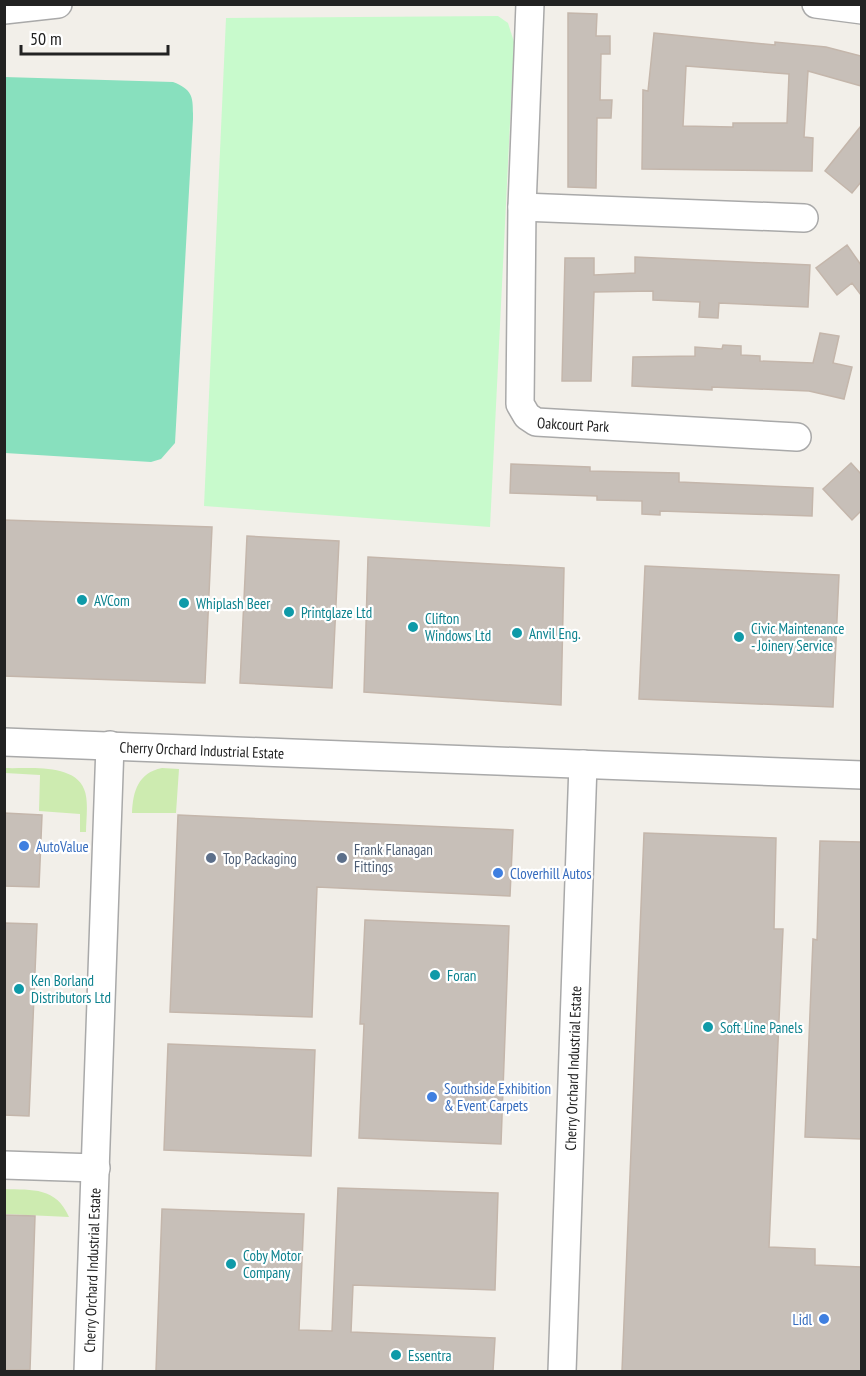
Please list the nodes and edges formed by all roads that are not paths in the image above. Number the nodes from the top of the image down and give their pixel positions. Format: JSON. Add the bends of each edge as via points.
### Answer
{"nodes":[{"id":1,"x":58,"y":4,"type":"edge"},
{"id":2,"x":530,"y":4,"type":"edge"},
{"id":3,"x":816,"y":4,"type":"edge"},
{"id":4,"x":4,"y":10,"type":"edge"},
{"id":5,"x":861,"y":10,"type":"edge"},
{"id":6,"x":522,"y":207,"type":"junction"},
{"id":7,"x":804,"y":218,"type":"dead end"},
{"id":8,"x":797,"y":437,"type":"dead end"},
{"id":9,"x":4,"y":742,"type":"edge"},
{"id":10,"x":110,"y":745,"type":"junction"},
{"id":11,"x":583,"y":764,"type":"junction"},
{"id":12,"x":861,"y":775,"type":"edge"},
{"id":13,"x":4,"y":1165,"type":"edge"},
{"id":14,"x":96,"y":1168,"type":"junction"},
{"id":15,"x":88,"y":1371,"type":"edge"},
{"id":16,"x":562,"y":1371,"type":"edge"}],
"edges":[{"from":1,"to":4,"type":"street"},
{"from":2,"to":6,"type":"street","name":"Oakcourt Park"},
{"from":3,"to":5,"type":"street"},
{"from":6,"to":7,"type":"street"},
{"from":6,"to":8,"type":"street","name":"Oakcourt Park","via":[[520,404],[527,416],[536,422]]},
{"from":9,"to":10,"type":"street","name":"Cherry Orchard Industrial Estate"},
{"from":10,"to":11,"type":"street","name":"Cherry Orchard Industrial Estate"},
{"from":10,"to":14,"type":"street","name":"Cherry Orchard Industrial Estate"},
{"from":11,"to":12,"type":"street","name":"Cherry Orchard Industrial Estate"},
{"from":11,"to":16,"type":"street","name":"Cherry Orchard Industrial Estate"},
{"from":13,"to":14,"type":"street","name":"Cherry Orchard Industrial Estate"},
{"from":14,"to":15,"type":"street","name":"Cherry Orchard Industrial Estate"}]}
